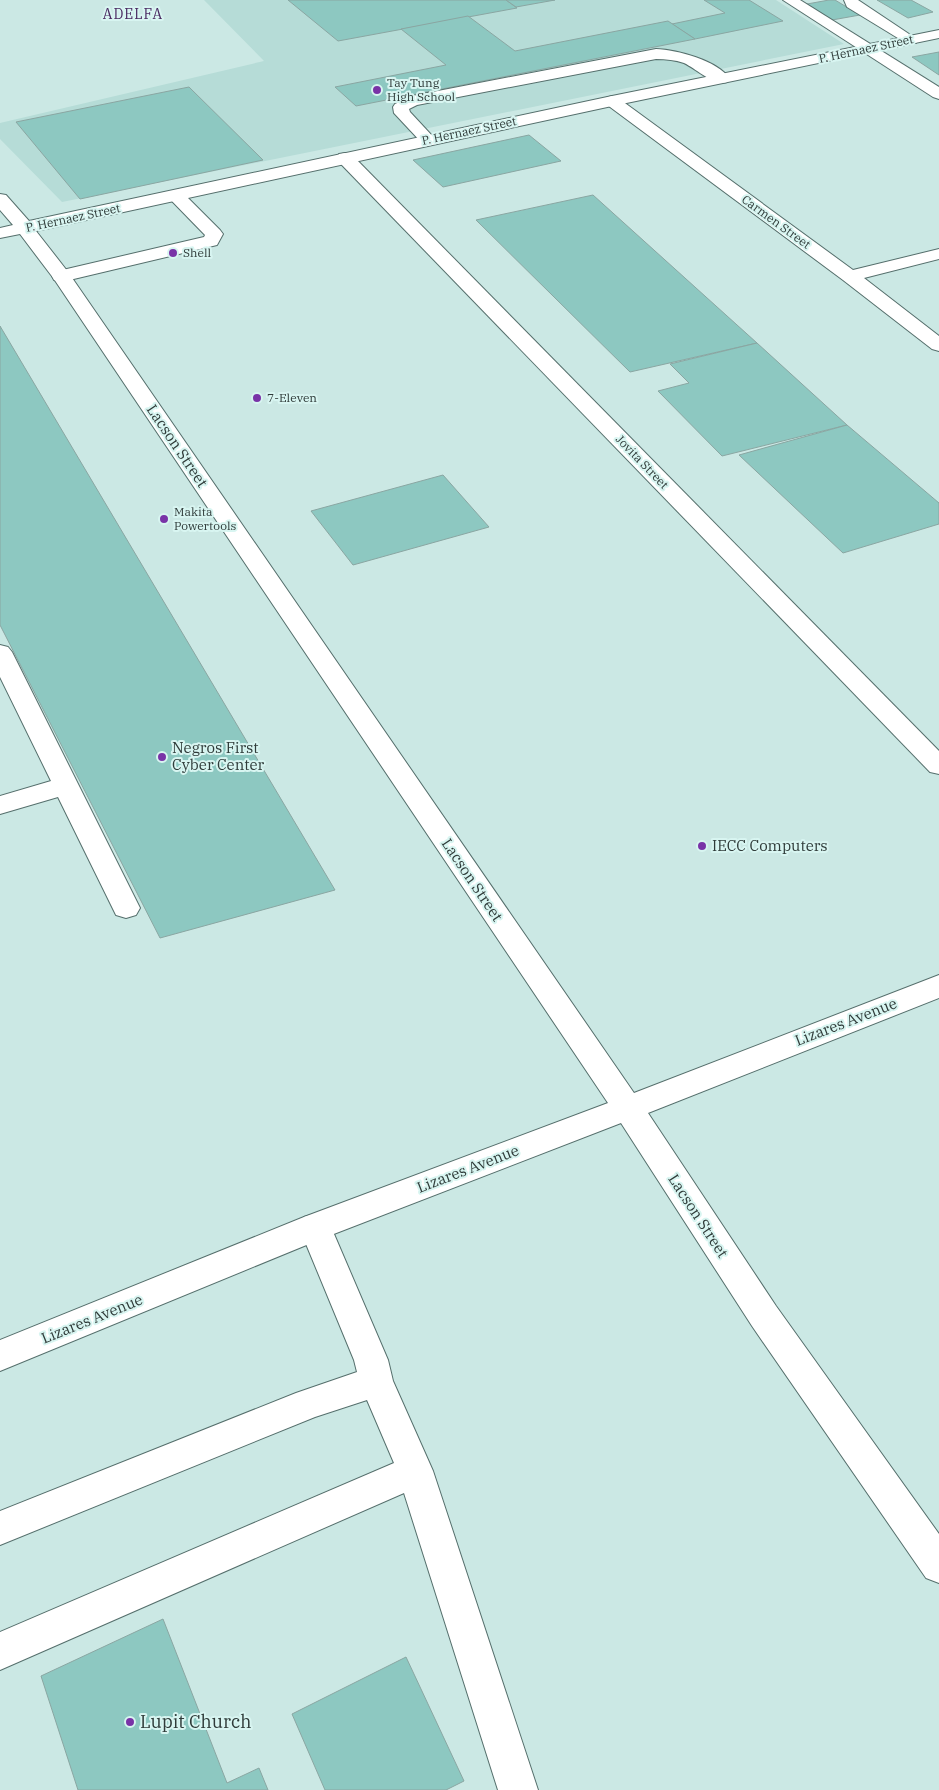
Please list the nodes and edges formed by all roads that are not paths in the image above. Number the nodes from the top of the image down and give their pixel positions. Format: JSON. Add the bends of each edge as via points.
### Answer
{"nodes":[{"id":1,"x":790,"y":0,"type":"edge"},
{"id":2,"x":851,"y":0,"type":"edge"},
{"id":3,"x":939,"y":34,"type":"edge"},
{"id":4,"x":911,"y":40,"type":"junction"},
{"id":5,"x":869,"y":48,"type":"junction"},
{"id":6,"x":722,"y":79,"type":"junction"},
{"id":7,"x":939,"y":94,"type":"edge"},
{"id":8,"x":612,"y":101,"type":"junction"},
{"id":9,"x":428,"y":140,"type":"junction"},
{"id":10,"x":345,"y":158,"type":"junction"},
{"id":11,"x":176,"y":196,"type":"junction"},
{"id":12,"x":0,"y":199,"type":"edge"},
{"id":13,"x":25,"y":228,"type":"junction"},
{"id":14,"x":0,"y":233,"type":"edge"},
{"id":15,"x":939,"y":254,"type":"edge"},
{"id":16,"x":61,"y":276,"type":"junction"},
{"id":17,"x":850,"y":276,"type":"junction"},
{"id":18,"x":939,"y":345,"type":"edge"},
{"id":19,"x":0,"y":652,"type":"edge"},
{"id":20,"x":10,"y":697,"type":"edge"},
{"id":21,"x":939,"y":766,"type":"edge"},
{"id":22,"x":65,"y":786,"type":"junction"},
{"id":23,"x":0,"y":805,"type":"edge"},
{"id":24,"x":126,"y":908,"type":"dead end"},
{"id":25,"x":939,"y":986,"type":"edge"},
{"id":26,"x":628,"y":1108,"type":"junction"},
{"id":27,"x":315,"y":1227,"type":"junction"},
{"id":28,"x":0,"y":1356,"type":"edge"},
{"id":29,"x":376,"y":1381,"type":"junction"},
{"id":30,"x":415,"y":1471,"type":"junction"},
{"id":31,"x":0,"y":1528,"type":"edge"},
{"id":32,"x":939,"y":1565,"type":"edge"},
{"id":33,"x":0,"y":1650,"type":"edge"},
{"id":34,"x":518,"y":1790,"type":"edge"}],
"edges":[{"from":1,"to":5,"type":"main road"},
{"from":2,"to":4,"type":"main road","via":[[852,4]]},
{"from":3,"to":4,"type":"main road","name":"P. Hernaez Street"},
{"from":4,"to":5,"type":"main road","name":"P. Hernaez Street"},
{"from":5,"to":6,"type":"main road","name":"P. Hernaez Street"},
{"from":5,"to":7,"type":"main road"},
{"from":6,"to":8,"type":"main road","name":"P. Hernaez Street"},
{"from":6,"to":9,"type":"main road","via":[[687,58],[656,54],[412,101],[401,107],[402,113]]},
{"from":8,"to":9,"type":"main road","name":"P. Hernaez Street"},
{"from":8,"to":17,"type":"main road","name":"Carmen Street"},
{"from":9,"to":10,"type":"main road","name":"P. Hernaez Street"},
{"from":10,"to":11,"type":"main road","name":"P. Hernaez Street"},
{"from":10,"to":21,"type":"main road","name":"Jovita Street"},
{"from":11,"to":13,"type":"main road","name":"P. Hernaez Street"},
{"from":11,"to":16,"type":"main road","via":[[214,234],[212,241]]},
{"from":12,"to":13,"type":"main road","name":"Lacson Street"},
{"from":13,"to":14,"type":"main road","name":"P. Hernaez Street"},
{"from":13,"to":16,"type":"main road","name":"Lacson Street"},
{"from":15,"to":17,"type":"main road"},
{"from":16,"to":26,"type":"main road","name":"Lacson Street"},
{"from":17,"to":18,"type":"main road","name":"Carmen Street"},
{"from":19,"to":20,"type":"main road"},
{"from":20,"to":22,"type":"main road"},
{"from":22,"to":23,"type":"main road"},
{"from":22,"to":24,"type":"main road"},
{"from":25,"to":26,"type":"main road","name":"Lizares Avenue"},
{"from":26,"to":27,"type":"main road","name":"Lizares Avenue"},
{"from":26,"to":32,"type":"main road","name":"Lacson Street","via":[[764,1316]]},
{"from":27,"to":28,"type":"main road","name":"Lizares Avenue"},
{"from":27,"to":29,"type":"main road","via":[[371,1360]]},
{"from":29,"to":30,"type":"main road"},
{"from":29,"to":31,"type":"main road","via":[[308,1404]]},
{"from":30,"to":33,"type":"main road"},
{"from":30,"to":34,"type":"main road"}]}
